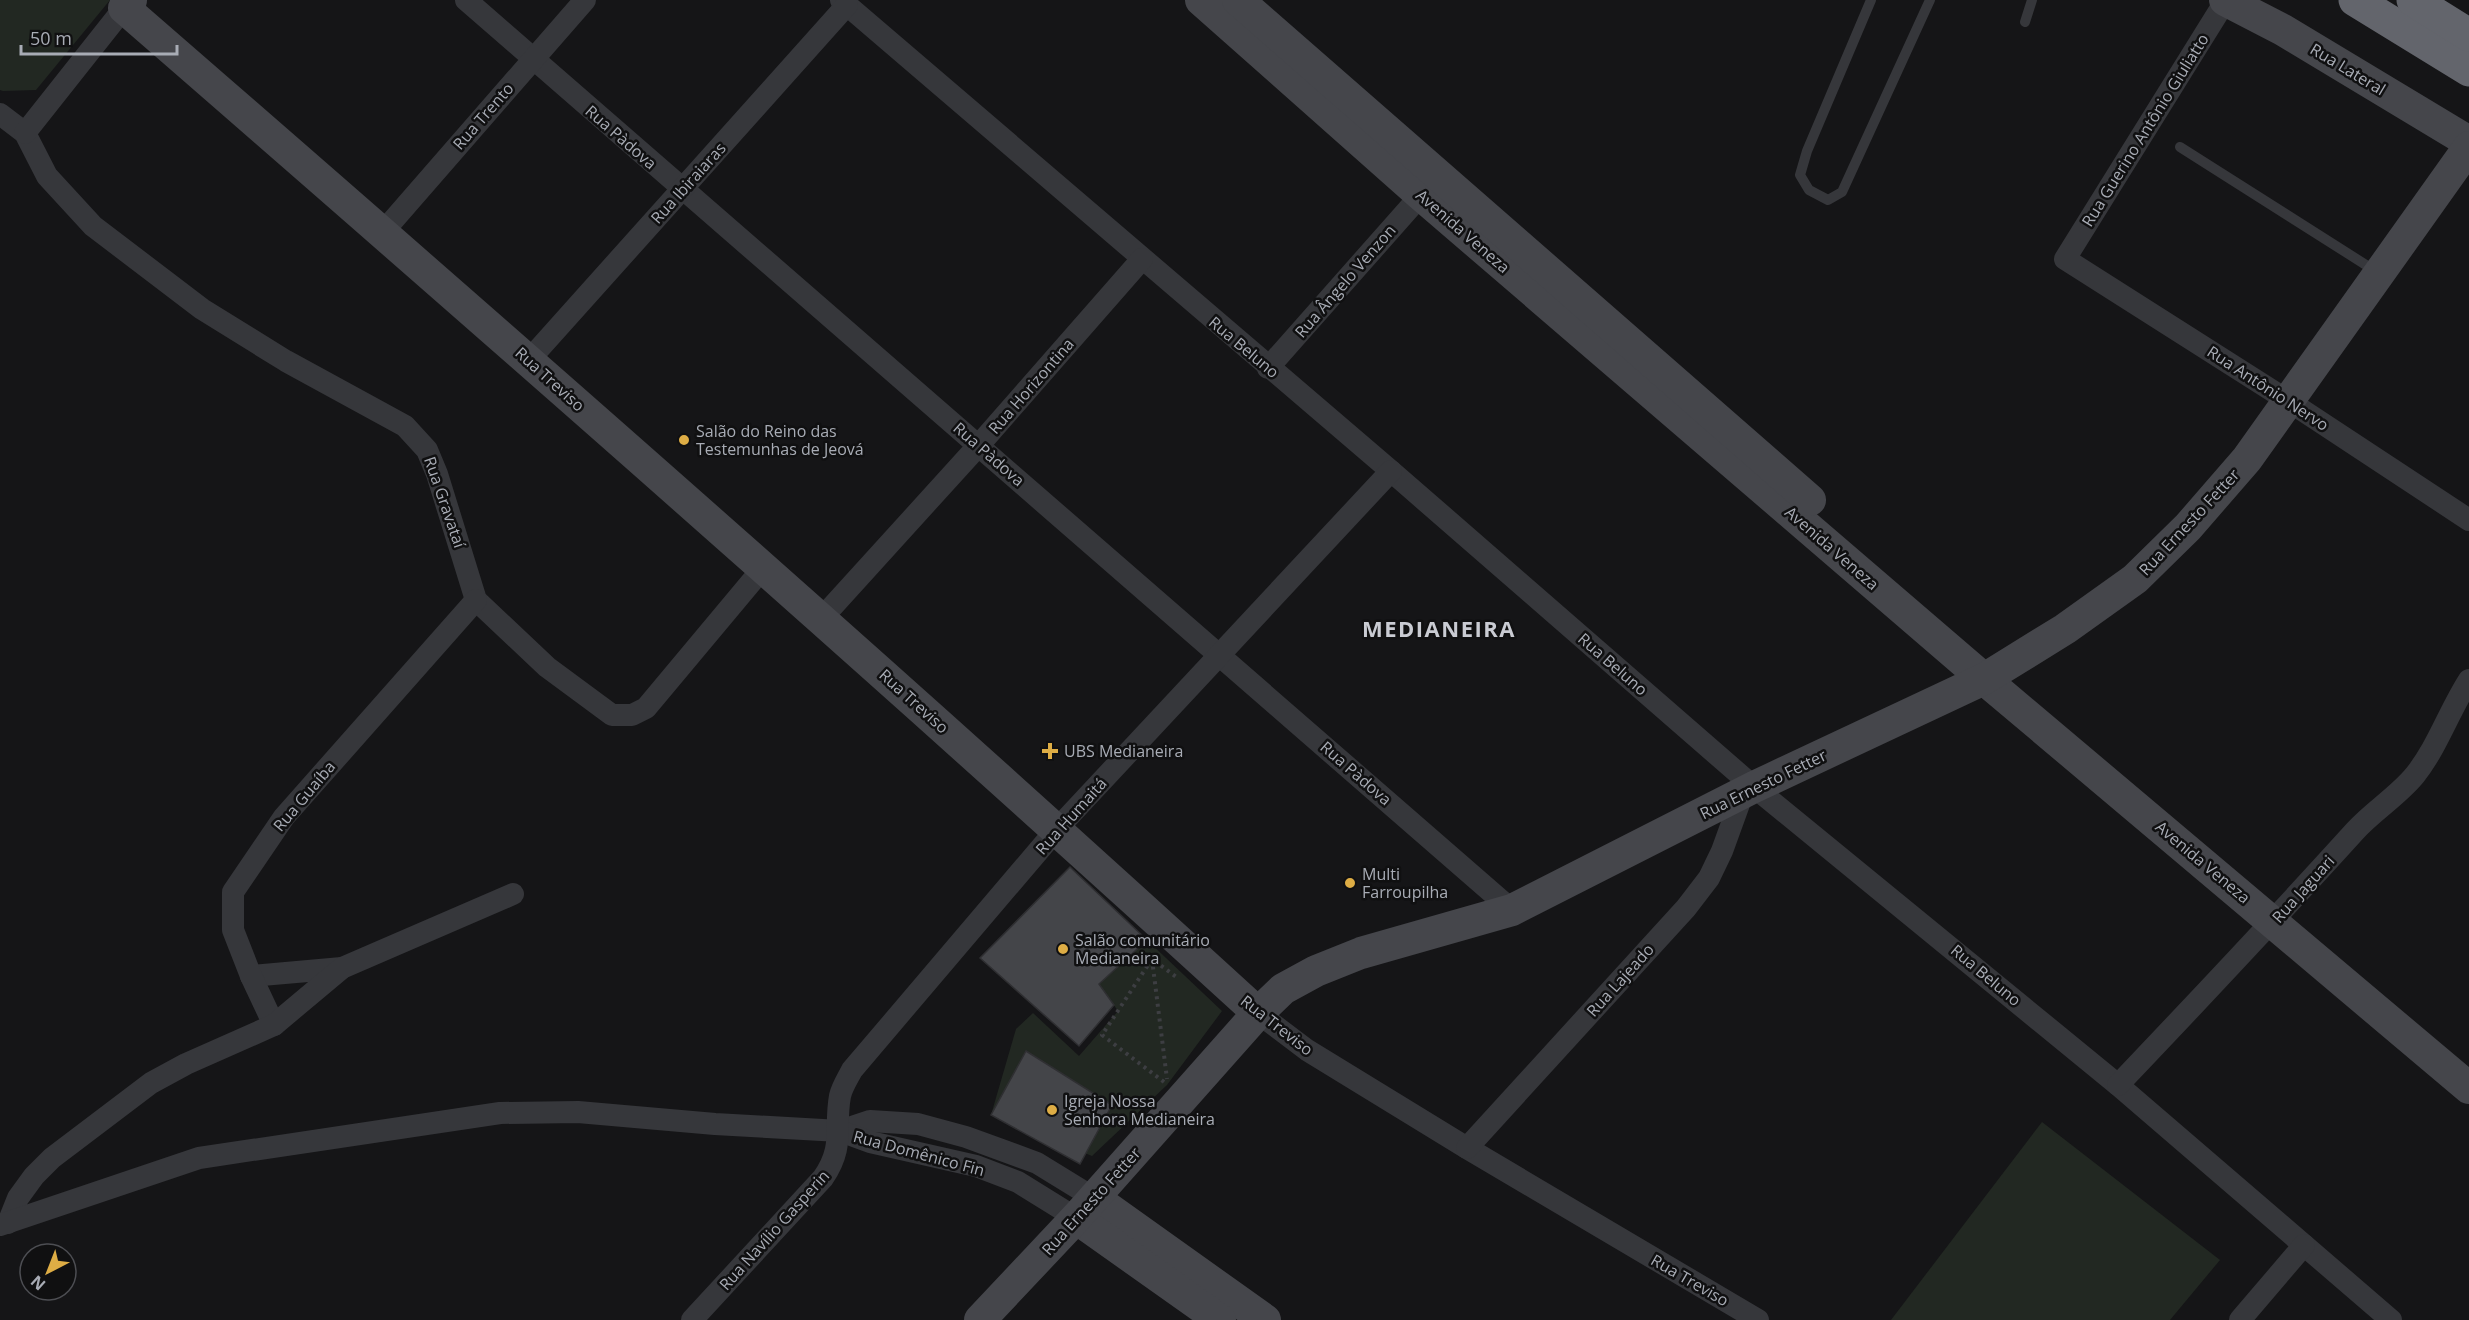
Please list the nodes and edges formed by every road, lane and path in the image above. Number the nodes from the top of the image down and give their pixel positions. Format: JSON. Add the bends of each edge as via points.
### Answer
{"nodes":[{"id":1,"x":466,"y":0,"type":"edge"},
{"id":2,"x":585,"y":0,"type":"edge"},
{"id":3,"x":1201,"y":0,"type":"edge"},
{"id":4,"x":1871,"y":0,"type":"edge"},
{"id":5,"x":1930,"y":0,"type":"edge"},
{"id":6,"x":2032,"y":0,"type":"edge"},
{"id":7,"x":2225,"y":0,"type":"edge"},
{"id":8,"x":2355,"y":0,"type":"edge"},
{"id":9,"x":2413,"y":0,"type":"edge"},
{"id":10,"x":2441,"y":0,"type":"edge"},
{"id":11,"x":844,"y":3,"type":"edge"},
{"id":12,"x":127,"y":4,"type":"edge"},
{"id":13,"x":1243,"y":15,"type":"edge"},
{"id":14,"x":2025,"y":22,"type":"dead end"},
{"id":15,"x":2467,"y":34,"type":"edge"},
{"id":16,"x":533,"y":59,"type":"junction"},
{"id":17,"x":2469,"y":70,"type":"edge"},
{"id":18,"x":1338,"y":104,"type":"junction"},
{"id":19,"x":0,"y":114,"type":"edge"},
{"id":20,"x":25,"y":133,"type":"junction"},
{"id":21,"x":2469,"y":142,"type":"edge"},
{"id":22,"x":2180,"y":147,"type":"dead end"},
{"id":23,"x":2469,"y":147,"type":"edge"},
{"id":24,"x":681,"y":190,"type":"junction"},
{"id":25,"x":1421,"y":195,"type":"junction"},
{"id":26,"x":382,"y":233,"type":"junction"},
{"id":27,"x":1142,"y":259,"type":"junction"},
{"id":28,"x":2065,"y":259,"type":"joint"},
{"id":29,"x":2380,"y":274,"type":"junction"},
{"id":30,"x":529,"y":360,"type":"junction"},
{"id":31,"x":1268,"y":368,"type":"junction"},
{"id":32,"x":2290,"y":402,"type":"junction"},
{"id":33,"x":979,"y":445,"type":"junction"},
{"id":34,"x":1391,"y":471,"type":"junction"},
{"id":35,"x":2469,"y":520,"type":"edge"},
{"id":36,"x":763,"y":568,"type":"junction"},
{"id":37,"x":476,"y":600,"type":"junction"},
{"id":38,"x":821,"y":619,"type":"junction"},
{"id":39,"x":1220,"y":653,"type":"junction"},
{"id":40,"x":1993,"y":674,"type":"junction"},
{"id":41,"x":2469,"y":680,"type":"edge"},
{"id":42,"x":1749,"y":790,"type":"junction"},
{"id":43,"x":1057,"y":829,"type":"junction"},
{"id":44,"x":513,"y":894,"type":"dead end"},
{"id":45,"x":1512,"y":910,"type":"junction"},
{"id":46,"x":2279,"y":915,"type":"junction"},
{"id":47,"x":1152,"y":959,"type":"junction"},
{"id":48,"x":342,"y":968,"type":"junction"},
{"id":49,"x":251,"y":976,"type":"junction"},
{"id":50,"x":1187,"y":985,"type":"dead end"},
{"id":51,"x":1258,"y":1013,"type":"junction"},
{"id":52,"x":274,"y":1025,"type":"junction"},
{"id":53,"x":2469,"y":1060,"type":"edge"},
{"id":54,"x":1174,"y":1076,"type":"dead end"},
{"id":55,"x":2118,"y":1084,"type":"junction"},
{"id":56,"x":1167,"y":1085,"type":"junction"},
{"id":57,"x":2469,"y":1088,"type":"edge"},
{"id":58,"x":840,"y":1131,"type":"junction"},
{"id":59,"x":1467,"y":1148,"type":"junction"},
{"id":60,"x":1085,"y":1208,"type":"junction"},
{"id":61,"x":4,"y":1224,"type":"edge"},
{"id":62,"x":2304,"y":1245,"type":"junction"},
{"id":63,"x":692,"y":1320,"type":"edge"},
{"id":64,"x":980,"y":1320,"type":"edge"},
{"id":65,"x":1220,"y":1320,"type":"edge"},
{"id":66,"x":1265,"y":1320,"type":"edge"},
{"id":67,"x":1758,"y":1320,"type":"edge"},
{"id":68,"x":2240,"y":1320,"type":"edge"},
{"id":69,"x":2391,"y":1320,"type":"edge"}],
"edges":[{"from":1,"to":16,"type":"street","name":"Rua Pàdova"},
{"from":2,"to":16,"type":"street","name":"Rua Trento"},
{"from":3,"to":13,"type":"main road","name":"Avenida Veneza"},
{"from":4,"to":5,"type":"lane","via":[[1800,175],[1809,190],[1828,200],[1842,192]]},
{"from":6,"to":14,"type":"lane"},
{"from":7,"to":21,"type":"main road","name":"Rua Lateral","via":[[2283,30]]},
{"from":7,"to":28,"type":"street","name":"Rua Guerino Antônio Giuliatto"},
{"from":8,"to":17,"type":"highway"},
{"from":9,"to":15,"type":"highway"},
{"from":10,"to":15,"type":"highway"},
{"from":11,"to":24,"type":"street","name":"Rua Ibiraiaras"},
{"from":11,"to":27,"type":"street","name":"Rua Beluno"},
{"from":12,"to":20,"type":"street"},
{"from":12,"to":26,"type":"main road","name":"Rua Treviso"},
{"from":13,"to":18,"type":"main road","name":"Avenida Veneza"},
{"from":16,"to":24,"type":"street","name":"Rua Pàdova"},
{"from":16,"to":26,"type":"street","name":"Rua Trento"},
{"from":18,"to":25,"type":"main road","name":"Avenida Veneza"},
{"from":18,"to":40,"type":"main road","name":"Avenida Veneza"},
{"from":19,"to":20,"type":"street","name":"Rua Gravataí"},
{"from":20,"to":37,"type":"street","name":"Rua Gravataí","via":[[47,176],[93,226],[202,309],[286,361],[405,426],[427,450],[437,474]]},
{"from":22,"to":29,"type":"lane"},
{"from":23,"to":29,"type":"main road","name":"Rua Ernesto Fetter"},
{"from":24,"to":30,"type":"street","name":"Rua Ibiraiaras"},
{"from":24,"to":33,"type":"street","name":"Rua Pàdova"},
{"from":25,"to":31,"type":"street","name":"Rua Ângelo Venzon"},
{"from":25,"to":40,"type":"main road","name":"Avenida Veneza"},
{"from":26,"to":30,"type":"main road","name":"Rua Treviso"},
{"from":27,"to":31,"type":"street","name":"Rua Beluno"},
{"from":27,"to":33,"type":"street","name":"Rua Horizontina"},
{"from":28,"to":32,"type":"street","name":"Rua Antônio Nervo"},
{"from":29,"to":32,"type":"main road","name":"Rua Ernesto Fetter"},
{"from":30,"to":36,"type":"main road","name":"Rua Treviso"},
{"from":31,"to":34,"type":"street","name":"Rua Beluno"},
{"from":32,"to":35,"type":"street","name":"Rua Antônio Nervo"},
{"from":32,"to":40,"type":"main road","name":"Rua Ernesto Fetter","via":[[2188,527],[2135,579]]},
{"from":33,"to":38,"type":"street","name":"Rua Horizontina"},
{"from":33,"to":39,"type":"street","name":"Rua Pàdova"},
{"from":34,"to":39,"type":"street","name":"Rua Humaitá"},
{"from":34,"to":42,"type":"street","name":"Rua Beluno"},
{"from":36,"to":37,"type":"street","name":"Rua Gravataí","via":[[646,708],[632,715],[612,715],[548,667]]},
{"from":36,"to":38,"type":"main road","name":"Rua Treviso"},
{"from":37,"to":49,"type":"street","name":"Rua Guaíba","via":[[284,817],[233,892],[233,930]]},
{"from":38,"to":43,"type":"main road","name":"Rua Treviso"},
{"from":39,"to":43,"type":"street","name":"Rua Humaitá"},
{"from":39,"to":45,"type":"street","name":"Rua Pàdova"},
{"from":40,"to":42,"type":"main road","name":"Rua Ernesto Fetter"},
{"from":40,"to":46,"type":"main road","name":"Avenida Veneza"},
{"from":41,"to":46,"type":"street","name":"Rua Jaguari","via":[[2452,707],[2439,741],[2414,776],[2366,819]]},
{"from":42,"to":45,"type":"main road","name":"Rua Ernesto Fetter"},
{"from":42,"to":55,"type":"street","name":"Rua Beluno"},
{"from":42,"to":59,"type":"street","name":"Rua Lajeado","via":[[1709,878],[1686,908]]},
{"from":43,"to":51,"type":"main road","name":"Rua Treviso"},
{"from":43,"to":58,"type":"street","name":"Rua Humaitá","via":[[852,1070],[840,1096]]},
{"from":44,"to":48,"type":"street"},
{"from":45,"to":51,"type":"main road","name":"Rua Ernesto Fetter","via":[[1361,953],[1316,971],[1283,989]]},
{"from":46,"to":53,"type":"main road","name":"Avenida Veneza"},
{"from":46,"to":55,"type":"street","name":"Rua Jaguari"},
{"from":46,"to":57,"type":"main road","name":"Avenida Veneza"},
{"from":47,"to":50,"type":"path"},
{"from":47,"to":56,"type":"path"},
{"from":47,"to":56,"type":"path","via":[[1102,1035]]},
{"from":48,"to":49,"type":"street"},
{"from":48,"to":52,"type":"street"},
{"from":49,"to":52,"type":"street","name":"Rua Guaíba"},
{"from":51,"to":59,"type":"street","name":"Rua Treviso","via":[[1307,1050]]},
{"from":51,"to":60,"type":"main road","name":"Rua Ernesto Fetter"},
{"from":52,"to":61,"type":"street","via":[[151,1083],[52,1158],[34,1176]]},
{"from":54,"to":56,"type":"path"},
{"from":55,"to":62,"type":"street","name":"Rua Beluno"},
{"from":58,"to":60,"type":"street","name":"Rua Domênico Fin","via":[[870,1142],[976,1166]]},
{"from":58,"to":61,"type":"street","name":"Rua Domênico Fin","via":[[578,1112],[500,1113],[199,1158]]},
{"from":58,"to":63,"type":"street","name":"Rua Navílio Gasperin","via":[[831,1167],[823,1178]]},
{"from":59,"to":67,"type":"street","name":"Rua Treviso"},
{"from":60,"to":64,"type":"main road","name":"Rua Ernesto Fetter"},
{"from":60,"to":65,"type":"main road","name":"Rua Domênico Fin"},
{"from":60,"to":66,"type":"main road","name":"Rua Domênico Fin"},
{"from":62,"to":68,"type":"street"},
{"from":62,"to":69,"type":"street","name":"Rua Beluno"}]}
